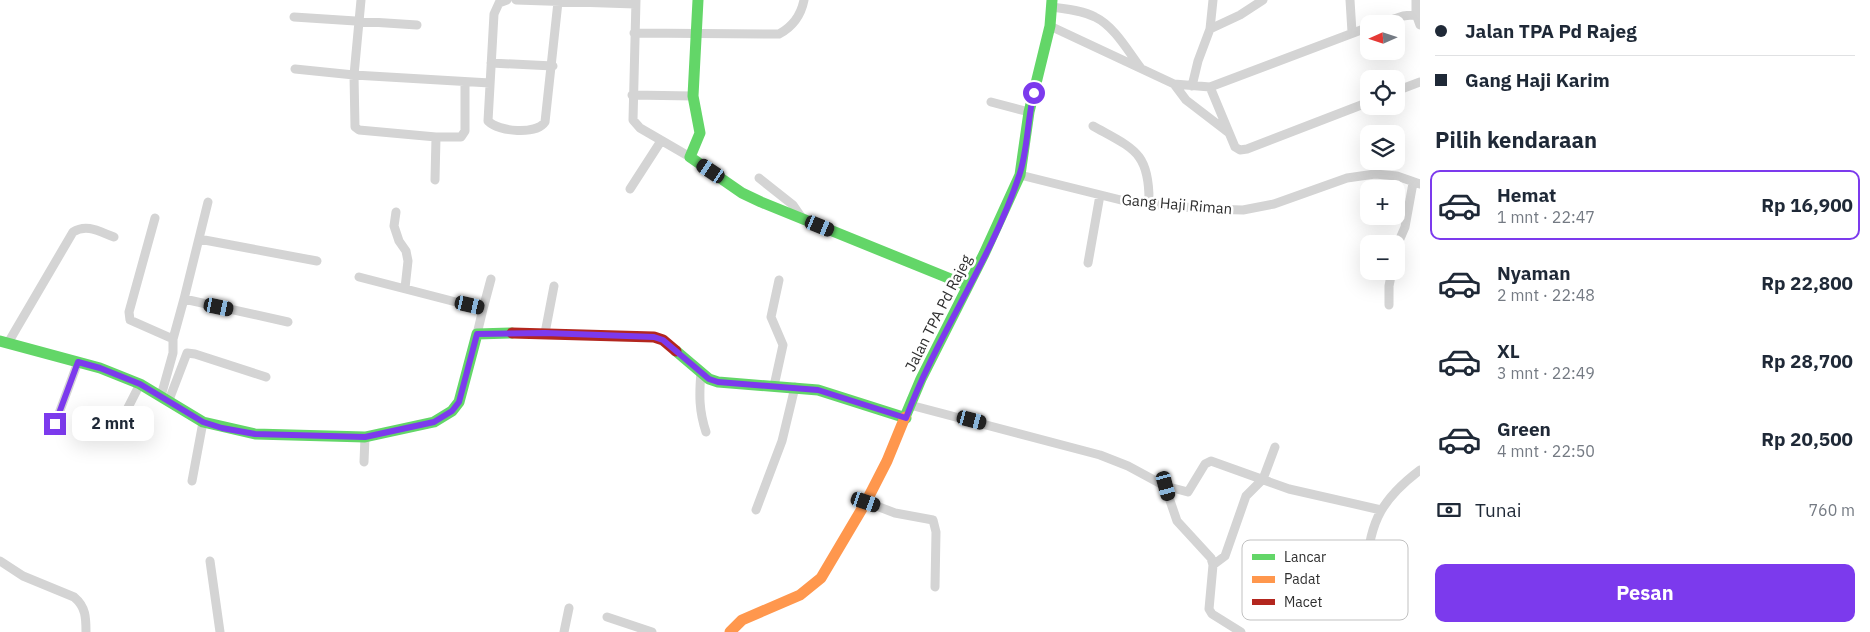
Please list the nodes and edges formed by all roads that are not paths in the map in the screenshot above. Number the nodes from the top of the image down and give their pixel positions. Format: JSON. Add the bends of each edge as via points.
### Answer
{"nodes":[{"id":1,"x":361,"y":0,"type":"edge"},
{"id":2,"x":507,"y":0,"type":"edge"},
{"id":3,"x":516,"y":0,"type":"edge"},
{"id":4,"x":698,"y":0,"type":"edge"},
{"id":5,"x":804,"y":0,"type":"edge"},
{"id":6,"x":1213,"y":0,"type":"edge"},
{"id":7,"x":1263,"y":0,"type":"edge"},
{"id":8,"x":1350,"y":0,"type":"edge"},
{"id":9,"x":1416,"y":0,"type":"edge"},
{"id":10,"x":558,"y":2,"type":"junction"},
{"id":11,"x":635,"y":2,"type":"edge"},
{"id":12,"x":1052,"y":4,"type":"edge"},
{"id":13,"x":1418,"y":14,"type":"edge"},
{"id":14,"x":294,"y":17,"type":"dead end"},
{"id":15,"x":1405,"y":17,"type":"edge"},
{"id":16,"x":359,"y":22,"type":"junction"},
{"id":17,"x":417,"y":25,"type":"dead end"},
{"id":18,"x":1420,"y":25,"type":"edge"},
{"id":19,"x":1050,"y":26,"type":"junction"},
{"id":20,"x":1210,"y":29,"type":"junction"},
{"id":21,"x":1360,"y":30,"type":"edge"},
{"id":22,"x":1352,"y":32,"type":"junction"},
{"id":23,"x":634,"y":33,"type":"junction"},
{"id":24,"x":696,"y":34,"type":"junction"},
{"id":25,"x":491,"y":63,"type":"junction"},
{"id":26,"x":553,"y":66,"type":"junction"},
{"id":27,"x":295,"y":69,"type":"dead end"},
{"id":28,"x":1142,"y":70,"type":"junction"},
{"id":29,"x":354,"y":75,"type":"junction"},
{"id":30,"x":1420,"y":82,"type":"edge"},
{"id":31,"x":465,"y":83,"type":"junction"},
{"id":32,"x":490,"y":83,"type":"junction"},
{"id":33,"x":1174,"y":84,"type":"junction"},
{"id":34,"x":1192,"y":86,"type":"junction"},
{"id":35,"x":1210,"y":87,"type":"junction"},
{"id":36,"x":1405,"y":88,"type":"edge"},
{"id":37,"x":632,"y":95,"type":"junction"},
{"id":38,"x":693,"y":96,"type":"junction"},
{"id":39,"x":991,"y":102,"type":"dead end"},
{"id":40,"x":1360,"y":106,"type":"edge"},
{"id":41,"x":1029,"y":112,"type":"junction"},
{"id":42,"x":1093,"y":126,"type":"dead end"},
{"id":43,"x":1229,"y":133,"type":"junction"},
{"id":44,"x":436,"y":137,"type":"junction"},
{"id":45,"x":661,"y":141,"type":"junction"},
{"id":46,"x":690,"y":157,"type":"junction"},
{"id":47,"x":1020,"y":175,"type":"junction"},
{"id":48,"x":759,"y":178,"type":"dead end"},
{"id":49,"x":435,"y":180,"type":"dead end"},
{"id":50,"x":1417,"y":184,"type":"edge"},
{"id":51,"x":630,"y":189,"type":"dead end"},
{"id":52,"x":1100,"y":195,"type":"junction"},
{"id":53,"x":208,"y":202,"type":"dead end"},
{"id":54,"x":1150,"y":204,"type":"junction"},
{"id":55,"x":396,"y":212,"type":"dead end"},
{"id":56,"x":155,"y":218,"type":"dead end"},
{"id":57,"x":802,"y":218,"type":"junction"},
{"id":58,"x":1402,"y":235,"type":"edge"},
{"id":59,"x":114,"y":237,"type":"dead end"},
{"id":60,"x":199,"y":239,"type":"junction"},
{"id":61,"x":317,"y":261,"type":"dead end"},
{"id":62,"x":1088,"y":263,"type":"dead end"},
{"id":63,"x":359,"y":277,"type":"dead end"},
{"id":64,"x":491,"y":278,"type":"dead end"},
{"id":65,"x":779,"y":280,"type":"dead end"},
{"id":66,"x":1390,"y":280,"type":"edge"},
{"id":67,"x":554,"y":286,"type":"dead end"},
{"id":68,"x":968,"y":286,"type":"junction"},
{"id":69,"x":405,"y":288,"type":"junction"},
{"id":70,"x":184,"y":299,"type":"junction"},
{"id":71,"x":1389,"y":304,"type":"dead end"},
{"id":72,"x":483,"y":309,"type":"junction"},
{"id":73,"x":288,"y":322,"type":"dead end"},
{"id":74,"x":545,"y":333,"type":"junction"},
{"id":75,"x":477,"y":334,"type":"junction"},
{"id":76,"x":173,"y":339,"type":"junction"},
{"id":77,"x":4,"y":342,"type":"edge"},
{"id":78,"x":78,"y":362,"type":"junction"},
{"id":79,"x":701,"y":372,"type":"junction"},
{"id":80,"x":266,"y":377,"type":"dead end"},
{"id":81,"x":140,"y":384,"type":"junction"},
{"id":82,"x":774,"y":386,"type":"junction"},
{"id":83,"x":795,"y":387,"type":"junction"},
{"id":84,"x":165,"y":398,"type":"junction"},
{"id":85,"x":910,"y":405,"type":"junction"},
{"id":86,"x":906,"y":418,"type":"junction"},
{"id":87,"x":203,"y":422,"type":"junction"},
{"id":88,"x":55,"y":424,"type":"dead end"},
{"id":89,"x":706,"y":432,"type":"dead end"},
{"id":90,"x":114,"y":436,"type":"dead end"},
{"id":91,"x":365,"y":437,"type":"junction"},
{"id":92,"x":1275,"y":447,"type":"dead end"},
{"id":93,"x":364,"y":462,"type":"dead end"},
{"id":94,"x":1420,"y":470,"type":"edge"},
{"id":95,"x":1264,"y":479,"type":"junction"},
{"id":96,"x":192,"y":481,"type":"dead end"},
{"id":97,"x":1166,"y":486,"type":"junction"},
{"id":98,"x":866,"y":502,"type":"junction"},
{"id":99,"x":756,"y":510,"type":"dead end"},
{"id":100,"x":1381,"y":510,"type":"junction"},
{"id":101,"x":1370,"y":540,"type":"edge"},
{"id":102,"x":0,"y":561,"type":"edge"},
{"id":103,"x":210,"y":561,"type":"dead end"},
{"id":104,"x":1213,"y":564,"type":"junction"},
{"id":105,"x":935,"y":587,"type":"dead end"},
{"id":106,"x":569,"y":608,"type":"dead end"},
{"id":107,"x":607,"y":618,"type":"dead end"},
{"id":108,"x":86,"y":632,"type":"edge"},
{"id":109,"x":220,"y":632,"type":"edge"},
{"id":110,"x":564,"y":632,"type":"edge"},
{"id":111,"x":652,"y":632,"type":"edge"},
{"id":112,"x":730,"y":632,"type":"edge"},
{"id":113,"x":1242,"y":632,"type":"edge"}],
"edges":[{"from":1,"to":16,"type":"street"},
{"from":2,"to":25,"type":"street","via":[[499,3],[494,14]]},
{"from":3,"to":10,"type":"street"},
{"from":4,"to":24,"type":"street"},
{"from":5,"to":24,"type":"street","via":[[798,16],[779,34]]},
{"from":6,"to":20,"type":"street"},
{"from":7,"to":20,"type":"street"},
{"from":8,"to":22,"type":"street"},
{"from":9,"to":13,"type":"street"},
{"from":10,"to":11,"type":"street"},
{"from":10,"to":26,"type":"street"},
{"from":11,"to":23,"type":"street"},
{"from":12,"to":19,"type":"street","name":"Jalan TPA Pd Rajeg"},
{"from":12,"to":28,"type":"street","via":[[1103,22]]},
{"from":13,"to":15,"type":"street"},
{"from":13,"to":18,"type":"street"},
{"from":14,"to":16,"type":"street"},
{"from":16,"to":17,"type":"street"},
{"from":16,"to":29,"type":"street"},
{"from":19,"to":28,"type":"street"},
{"from":19,"to":41,"type":"street","name":"Jalan TPA Pd Rajeg"},
{"from":20,"to":34,"type":"street","via":[[1202,45]]},
{"from":21,"to":22,"type":"street"},
{"from":22,"to":35,"type":"street"},
{"from":23,"to":24,"type":"street"},
{"from":23,"to":37,"type":"street"},
{"from":24,"to":38,"type":"street"},
{"from":25,"to":26,"type":"street"},
{"from":25,"to":32,"type":"street"},
{"from":26,"to":32,"type":"street","via":[[545,122],[536,129],[497,127],[488,121]]},
{"from":27,"to":29,"type":"street"},
{"from":28,"to":33,"type":"street"},
{"from":29,"to":31,"type":"street"},
{"from":29,"to":44,"type":"street","via":[[354,127]]},
{"from":30,"to":36,"type":"street"},
{"from":31,"to":32,"type":"street"},
{"from":31,"to":44,"type":"street","via":[[466,124],[463,136]]},
{"from":33,"to":34,"type":"street"},
{"from":33,"to":43,"type":"street","via":[[1186,100]]},
{"from":34,"to":35,"type":"street"},
{"from":35,"to":43,"type":"street"},
{"from":37,"to":38,"type":"street"},
{"from":37,"to":45,"type":"street","via":[[633,120]]},
{"from":38,"to":46,"type":"street","via":[[700,133]]},
{"from":39,"to":41,"type":"street"},
{"from":40,"to":43,"type":"street","via":[[1247,150],[1235,147]]},
{"from":41,"to":47,"type":"street","name":"Jalan TPA Pd Rajeg"},
{"from":42,"to":54,"type":"street","via":[[1140,156],[1148,174]]},
{"from":44,"to":49,"type":"street"},
{"from":45,"to":46,"type":"street"},
{"from":45,"to":51,"type":"street"},
{"from":46,"to":57,"type":"street","via":[[742,192]]},
{"from":47,"to":52,"type":"street","name":"Gang Haji Riman"},
{"from":47,"to":68,"type":"street","name":"Jalan TPA Pd Rajeg"},
{"from":48,"to":57,"type":"street","via":[[793,205]]},
{"from":50,"to":54,"type":"street","name":"Gang Haji Riman","via":[[1386,174],[1347,178],[1274,204],[1243,210]]},
{"from":50,"to":58,"type":"street"},
{"from":52,"to":54,"type":"street","name":"Gang Haji Riman"},
{"from":52,"to":62,"type":"street"},
{"from":53,"to":60,"type":"street"},
{"from":55,"to":69,"type":"street","via":[[394,226],[408,260]]},
{"from":56,"to":76,"type":"street","via":[[128,316],[134,322]]},
{"from":57,"to":68,"type":"street"},
{"from":59,"to":77,"type":"street","via":[[90,228],[79,228],[74,232]]},
{"from":60,"to":61,"type":"street"},
{"from":60,"to":70,"type":"street"},
{"from":63,"to":69,"type":"street"},
{"from":64,"to":72,"type":"street"},
{"from":65,"to":82,"type":"street","via":[[770,313],[783,345]]},
{"from":66,"to":71,"type":"street"},
{"from":67,"to":74,"type":"street"},
{"from":68,"to":85,"type":"street","name":"Jalan TPA Pd Rajeg"},
{"from":69,"to":72,"type":"street"},
{"from":70,"to":73,"type":"street"},
{"from":70,"to":76,"type":"street"},
{"from":72,"to":75,"type":"street"},
{"from":74,"to":75,"type":"street"},
{"from":74,"to":79,"type":"street","via":[[654,337],[673,347]]},
{"from":75,"to":91,"type":"street","via":[[459,402],[452,411],[434,422]]},
{"from":76,"to":84,"type":"street"},
{"from":77,"to":78,"type":"street"},
{"from":78,"to":81,"type":"street"},
{"from":78,"to":88,"type":"street"},
{"from":79,"to":82,"type":"street","via":[[718,382]]},
{"from":79,"to":89,"type":"street","via":[[700,416]]},
{"from":80,"to":84,"type":"street","via":[[188,353]]},
{"from":81,"to":84,"type":"street"},
{"from":81,"to":90,"type":"street"},
{"from":82,"to":83,"type":"street"},
{"from":83,"to":86,"type":"street","via":[[837,395]]},
{"from":83,"to":99,"type":"street","via":[[782,441]]},
{"from":84,"to":87,"type":"street"},
{"from":85,"to":86,"type":"street","name":"Jalan TPA Pd Rajeg"},
{"from":85,"to":97,"type":"street","via":[[1100,455]]},
{"from":86,"to":98,"type":"street","name":"Jalan TPA Pd Rajeg"},
{"from":87,"to":91,"type":"street","via":[[255,434]]},
{"from":87,"to":96,"type":"street"},
{"from":91,"to":93,"type":"street"},
{"from":92,"to":95,"type":"street"},
{"from":94,"to":100,"type":"street","via":[[1390,497]]},
{"from":95,"to":97,"type":"street","via":[[1211,460],[1205,464],[1188,492]]},
{"from":95,"to":100,"type":"street","via":[[1312,495]]},
{"from":95,"to":104,"type":"street","via":[[1246,496],[1225,556]]},
{"from":97,"to":104,"type":"street","via":[[1177,521],[1187,535],[1208,552]]},
{"from":98,"to":105,"type":"street","via":[[933,520],[936,532]]},
{"from":98,"to":112,"type":"street","name":"Jalan TPA Pd Rajeg","via":[[821,578],[800,596],[742,620]]},
{"from":100,"to":101,"type":"street"},
{"from":102,"to":108,"type":"street","via":[[23,576],[74,598],[85,612]]},
{"from":103,"to":109,"type":"street"},
{"from":104,"to":113,"type":"street","via":[[1212,614]]},
{"from":106,"to":110,"type":"street"},
{"from":107,"to":111,"type":"street"}]}
